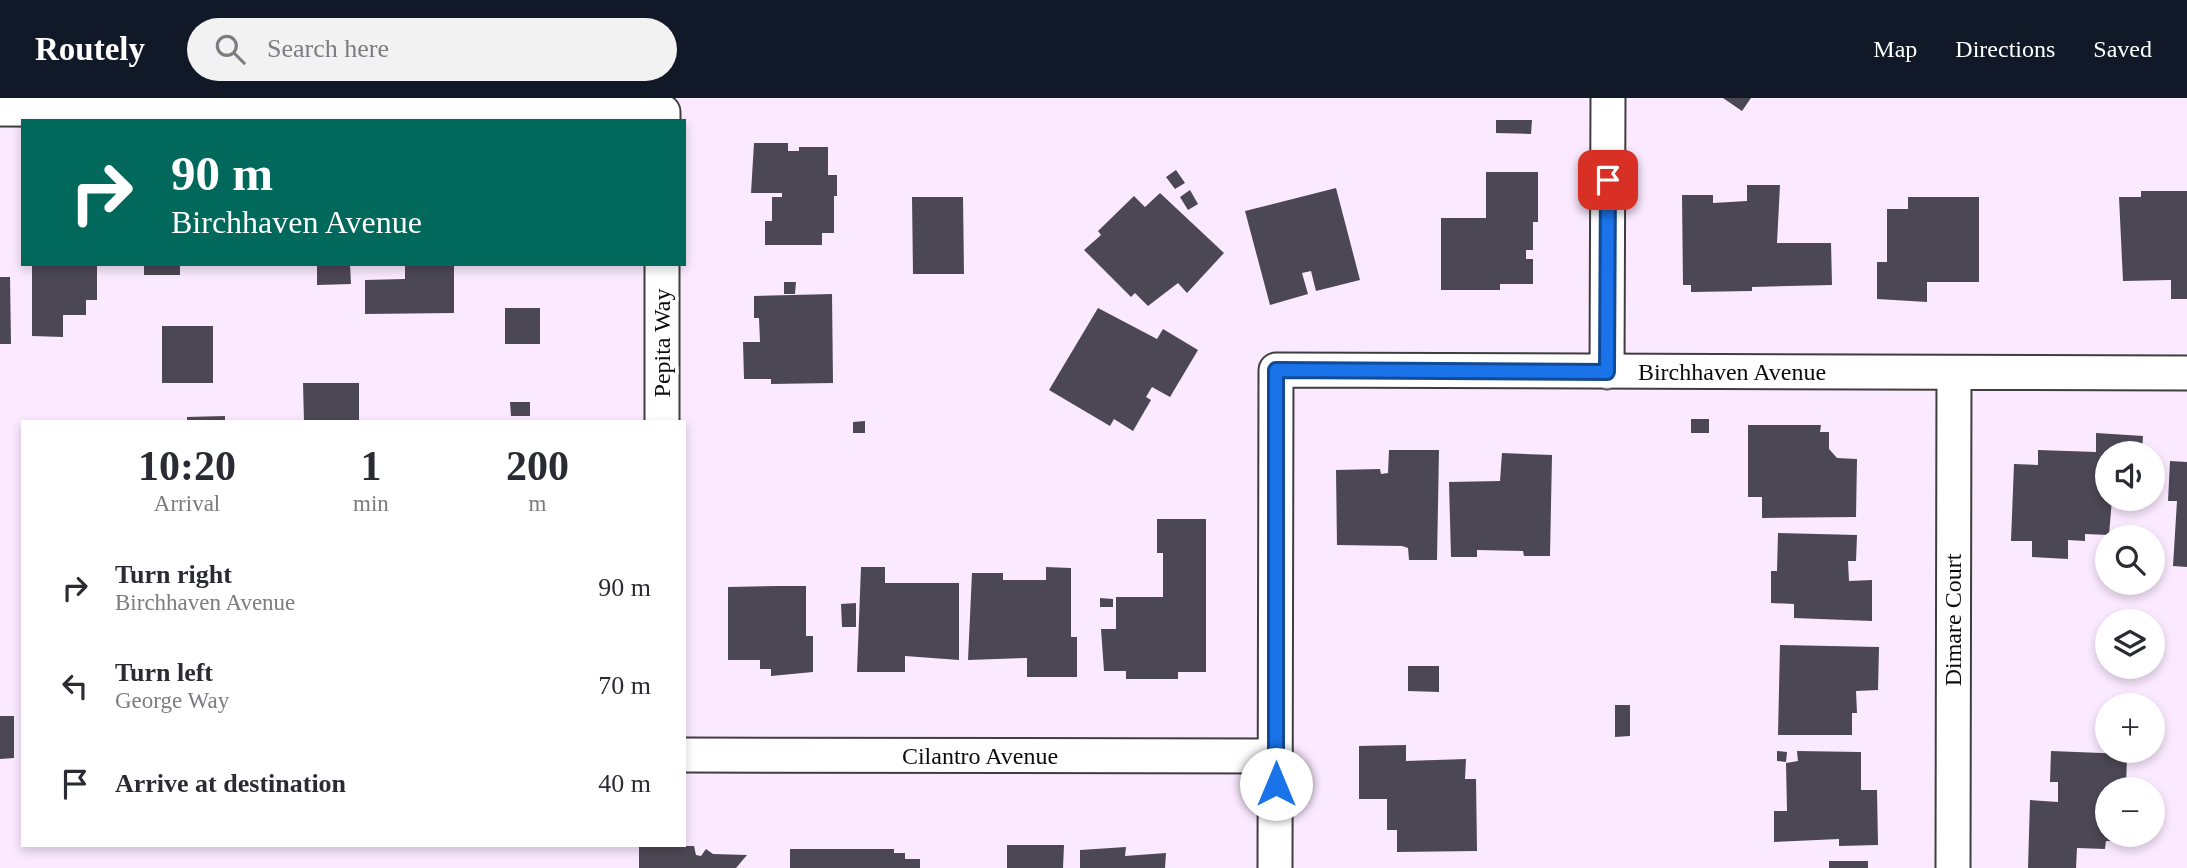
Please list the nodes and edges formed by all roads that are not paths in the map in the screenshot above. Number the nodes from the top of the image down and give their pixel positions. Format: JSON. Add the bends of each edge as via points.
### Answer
{"nodes":[{"id":1,"x":1608,"y":98,"type":"edge"},
{"id":2,"x":0,"y":109,"type":"edge"},
{"id":3,"x":663,"y":116,"type":"edge"},
{"id":4,"x":663,"y":266,"type":"edge"},
{"id":5,"x":1607,"y":372,"type":"junction"},
{"id":6,"x":1954,"y":373,"type":"junction"},
{"id":7,"x":2187,"y":373,"type":"edge"},
{"id":8,"x":662,"y":420,"type":"edge"},
{"id":9,"x":686,"y":755,"type":"edge"},
{"id":10,"x":1276,"y":756,"type":"junction"},
{"id":11,"x":1275,"y":868,"type":"edge"},
{"id":12,"x":1953,"y":868,"type":"edge"}],
"edges":[{"from":1,"to":5,"type":"street"},
{"from":2,"to":3,"type":"street"},
{"from":4,"to":8,"type":"street","name":"Pepita Way"},
{"from":5,"to":6,"type":"street","name":"Birchhaven Avenue"},
{"from":5,"to":10,"type":"street","name":"Birchhaven Avenue","via":[[1276,370]]},
{"from":6,"to":7,"type":"street","name":"Birchhaven Avenue"},
{"from":6,"to":12,"type":"street","name":"Dimare Court"},
{"from":9,"to":10,"type":"street","name":"Cilantro Avenue"},
{"from":10,"to":11,"type":"street"}]}
